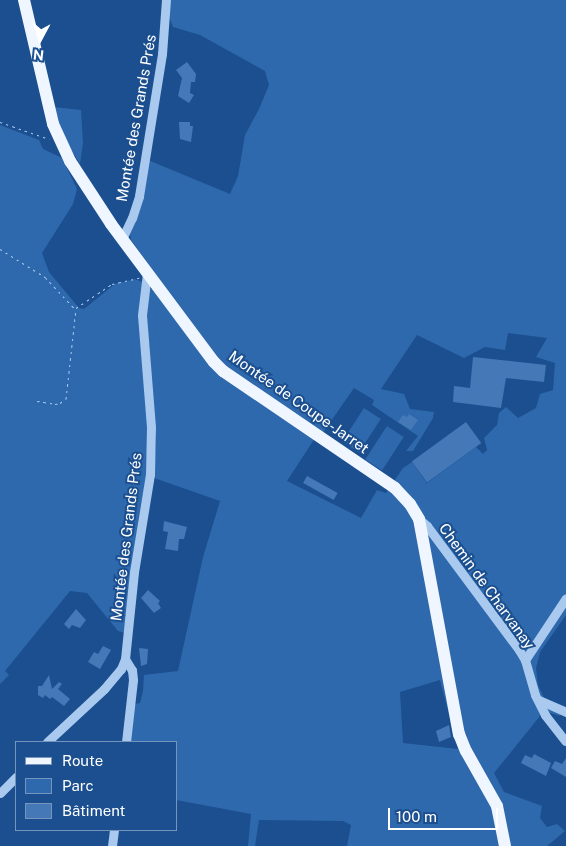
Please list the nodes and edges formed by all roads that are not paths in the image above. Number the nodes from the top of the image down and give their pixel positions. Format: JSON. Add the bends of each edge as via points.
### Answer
{"nodes":[{"id":1,"x":24,"y":0,"type":"edge"},
{"id":2,"x":166,"y":0,"type":"edge"},
{"id":3,"x":122,"y":238,"type":"junction"},
{"id":4,"x":147,"y":274,"type":"junction"},
{"id":5,"x":419,"y":519,"type":"junction"},
{"id":6,"x":566,"y":598,"type":"edge"},
{"id":7,"x":125,"y":659,"type":"junction"},
{"id":8,"x":525,"y":660,"type":"junction"},
{"id":9,"x":538,"y":699,"type":"junction"},
{"id":10,"x":566,"y":712,"type":"edge"},
{"id":11,"x":48,"y":741,"type":"edge"},
{"id":12,"x":126,"y":741,"type":"edge"},
{"id":13,"x":564,"y":741,"type":"dead end"},
{"id":14,"x":15,"y":778,"type":"edge"},
{"id":15,"x":0,"y":793,"type":"edge"},
{"id":16,"x":114,"y":831,"type":"edge"},
{"id":17,"x":112,"y":846,"type":"edge"},
{"id":18,"x":505,"y":846,"type":"edge"}],
"edges":[{"from":1,"to":3,"type":"main road","name":"Montée de Coupe-Jarret","via":[[48,106],[60,140],[70,161]]},
{"from":2,"to":3,"type":"street","name":"Montée des Grands Prés","via":[[162,54],[139,196]]},
{"from":3,"to":4,"type":"main road","name":"Montée de Coupe-Jarret"},
{"from":4,"to":5,"type":"main road","name":"Montée de Coupe-Jarret","via":[[223,372],[395,488]]},
{"from":4,"to":7,"type":"street","name":"Montée des Grands Prés","via":[[142,315],[151,427],[150,474],[134,572]]},
{"from":5,"to":8,"type":"street","name":"Chemin de Charvanay"},
{"from":5,"to":18,"type":"main road","name":"Montée de Coupe-Jarret","via":[[459,734],[497,806]]},
{"from":6,"to":8,"type":"street"},
{"from":7,"to":11,"type":"street","via":[[104,689]]},
{"from":7,"to":12,"type":"street","name":"Montée des Grands Prés","via":[[132,670],[133,680]]},
{"from":8,"to":9,"type":"street","name":"Chemin de Charvanay"},
{"from":9,"to":10,"type":"street"},
{"from":9,"to":13,"type":"street","name":"Chemin de Charvanay"},
{"from":14,"to":15,"type":"street"},
{"from":16,"to":17,"type":"street"}]}
